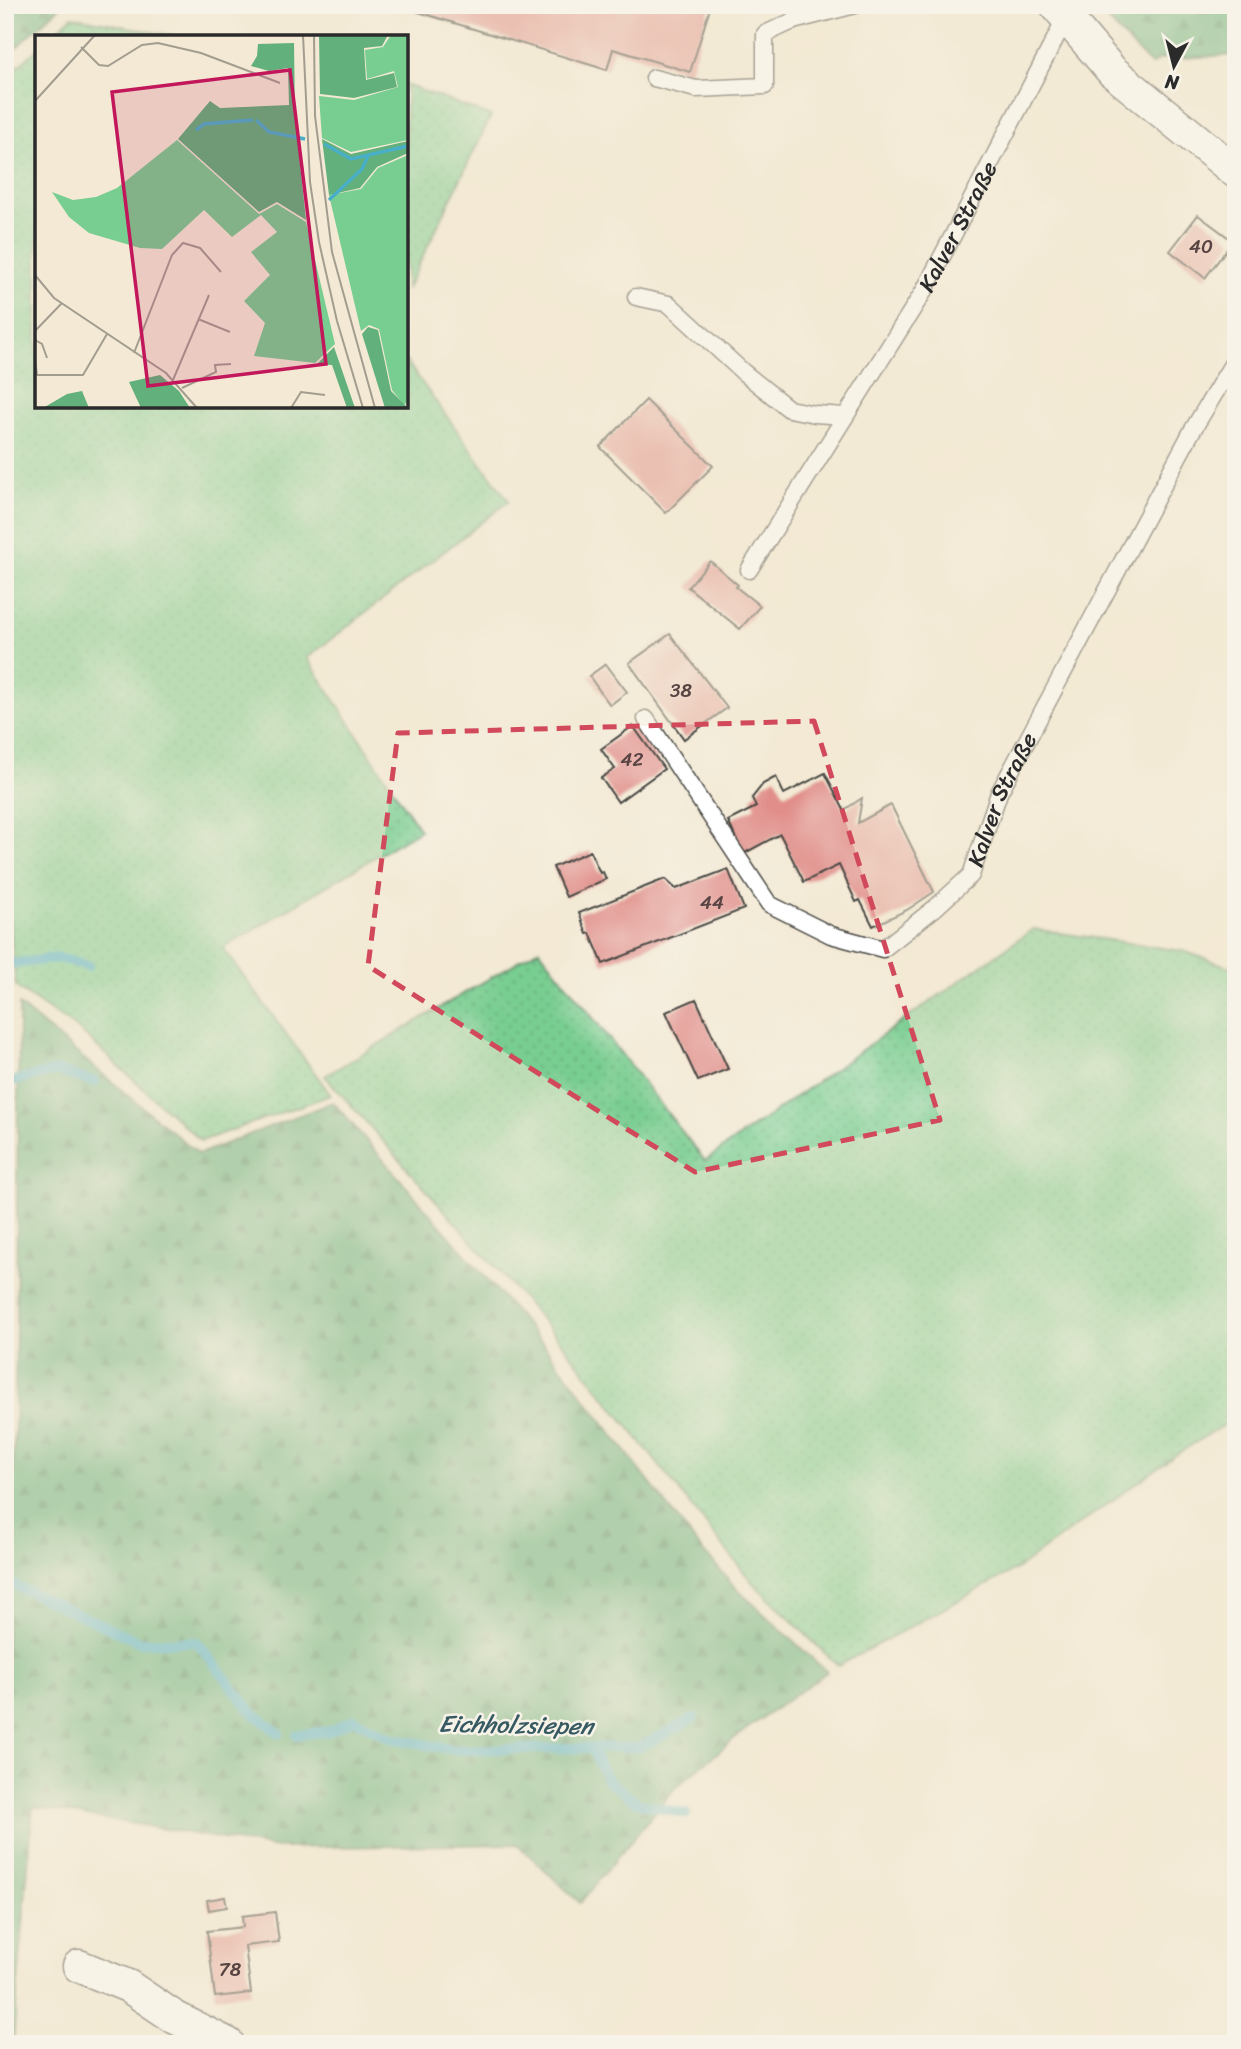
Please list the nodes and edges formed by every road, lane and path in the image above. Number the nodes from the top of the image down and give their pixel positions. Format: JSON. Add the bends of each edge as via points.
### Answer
{"nodes":[{"id":1,"x":855,"y":5,"type":"edge"},
{"id":2,"x":1061,"y":12,"type":"edge"},
{"id":3,"x":654,"y":78,"type":"dead end"},
{"id":4,"x":1236,"y":172,"type":"edge"},
{"id":5,"x":636,"y":297,"type":"dead end"},
{"id":6,"x":1236,"y":358,"type":"edge"},
{"id":7,"x":845,"y":416,"type":"junction"},
{"id":8,"x":749,"y":570,"type":"dead end"},
{"id":9,"x":646,"y":719,"type":"dead end"},
{"id":10,"x":79,"y":1966,"type":"dead end"},
{"id":11,"x":228,"y":2044,"type":"edge"}],
"edges":[{"from":1,"to":3,"type":"lane","via":[[793,21],[765,34],[765,86],[696,89]]},
{"from":2,"to":4,"type":"street","name":"Kalver Straße","via":[[1112,71]]},
{"from":2,"to":7,"type":"lane","name":"Kalver Straße","via":[[924,291]]},
{"from":5,"to":7,"type":"lane","via":[[669,304],[789,409]]},
{"from":6,"to":9,"type":"lane","name":"Kalver Straße","via":[[1192,431],[999,793],[971,875],[883,949],[831,935],[769,904]]},
{"from":7,"to":8,"type":"lane","name":"Kalver Straße"},
{"from":10,"to":11,"type":"street","via":[[128,1986],[174,2017]]}]}
